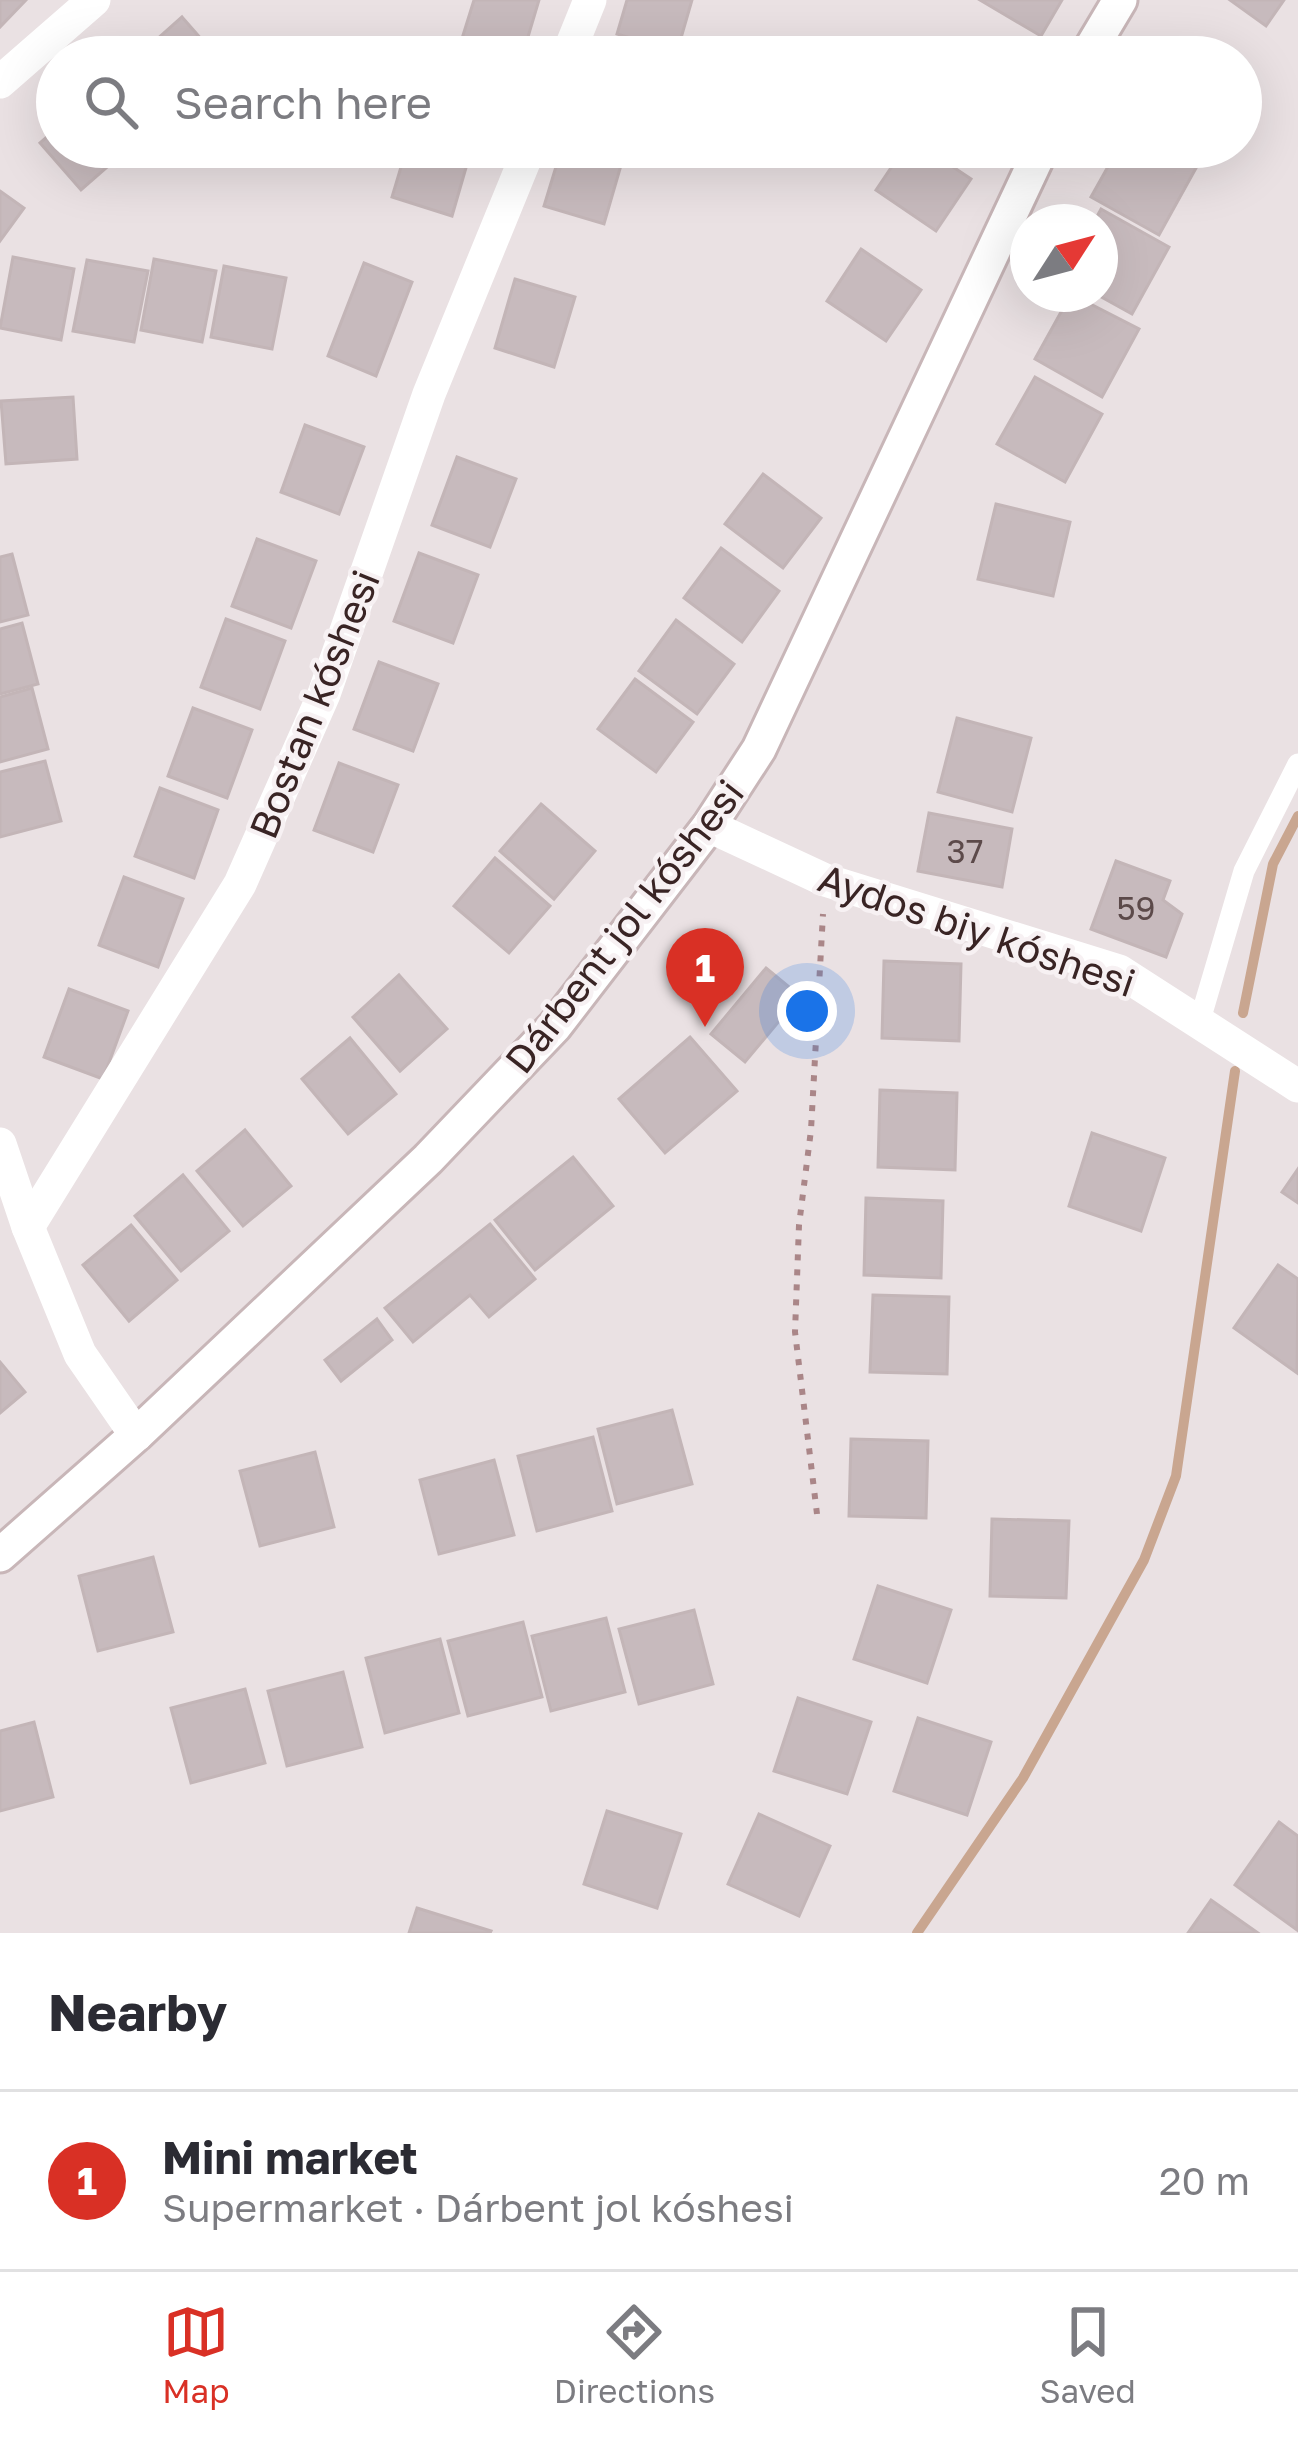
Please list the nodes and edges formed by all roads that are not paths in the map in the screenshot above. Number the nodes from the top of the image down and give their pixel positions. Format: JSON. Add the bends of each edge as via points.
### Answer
{"nodes":[{"id":1,"x":94,"y":0,"type":"edge"},
{"id":2,"x":590,"y":0,"type":"edge"},
{"id":3,"x":1120,"y":0,"type":"edge"},
{"id":4,"x":53,"y":36,"type":"edge"},
{"id":5,"x":575,"y":36,"type":"edge"},
{"id":6,"x":1098,"y":36,"type":"edge"},
{"id":7,"x":36,"y":51,"type":"edge"},
{"id":8,"x":0,"y":82,"type":"edge"},
{"id":9,"x":521,"y":168,"type":"edge"},
{"id":10,"x":1032,"y":168,"type":"edge"},
{"id":11,"x":1298,"y":764,"type":"edge"},
{"id":12,"x":709,"y":826,"type":"junction"},
{"id":13,"x":1200,"y":1020,"type":"junction"},
{"id":14,"x":1298,"y":1086,"type":"edge"},
{"id":15,"x":0,"y":1144,"type":"edge"},
{"id":16,"x":28,"y":1227,"type":"junction"},
{"id":17,"x":136,"y":1436,"type":"junction"},
{"id":18,"x":0,"y":1555,"type":"edge"}],
"edges":[{"from":1,"to":4,"type":"street"},
{"from":2,"to":5,"type":"street"},
{"from":3,"to":6,"type":"street"},
{"from":7,"to":8,"type":"street"},
{"from":9,"to":16,"type":"street","name":"Bostan kóshesi","via":[[429,394],[324,694],[240,884]]},
{"from":10,"to":12,"type":"street","name":"Dárbent jol kóshesi","via":[[759,749]]},
{"from":11,"to":13,"type":"lane","via":[[1244,871]]},
{"from":12,"to":13,"type":"street","name":"Aydos biy kóshesi","via":[[824,880],[1119,971]]},
{"from":12,"to":17,"type":"street","name":"Dárbent jol kóshesi","via":[[555,1026],[428,1159]]},
{"from":13,"to":14,"type":"street","name":"Aydos biy kóshesi"},
{"from":15,"to":16,"type":"street"},
{"from":16,"to":17,"type":"street","via":[[80,1354]]},
{"from":17,"to":18,"type":"street","name":"Dárbent jol kóshesi"}]}
